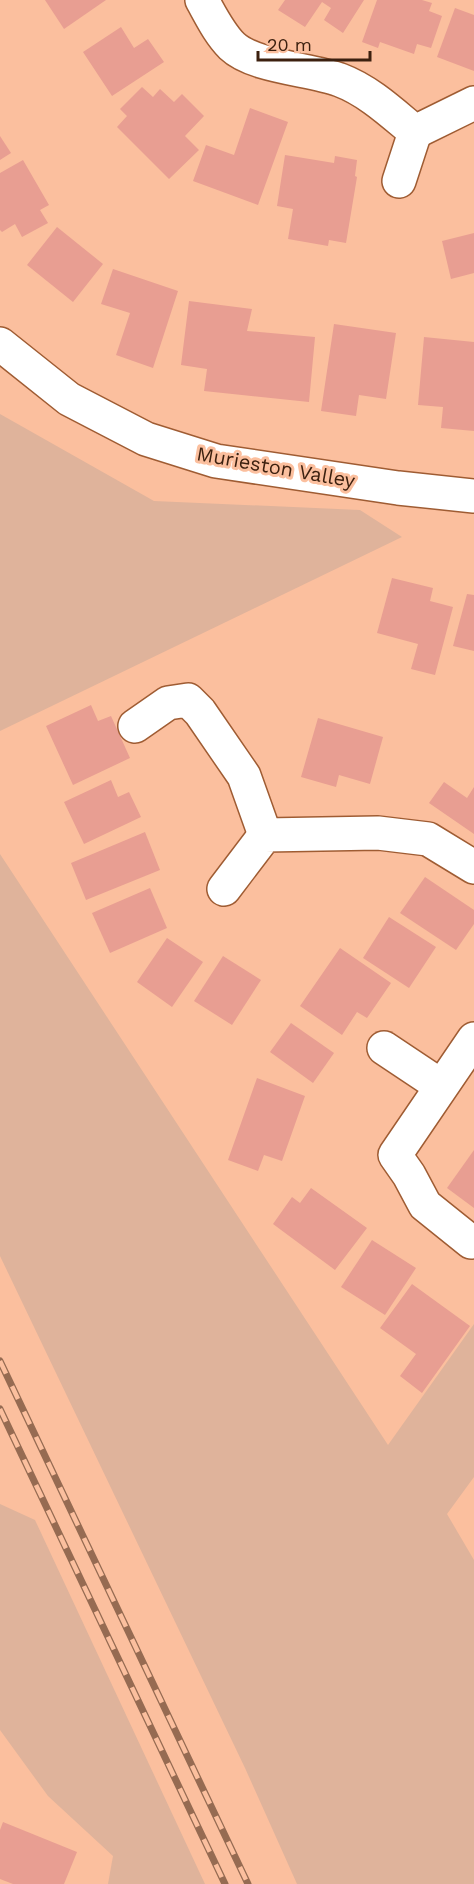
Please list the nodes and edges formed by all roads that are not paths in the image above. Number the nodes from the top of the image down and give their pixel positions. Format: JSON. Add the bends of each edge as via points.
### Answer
{"nodes":[{"id":1,"x":202,"y":0,"type":"edge"},
{"id":2,"x":474,"y":103,"type":"edge"},
{"id":3,"x":415,"y":132,"type":"junction"},
{"id":4,"x":399,"y":181,"type":"dead end"},
{"id":5,"x":0,"y":344,"type":"edge"},
{"id":6,"x":474,"y":496,"type":"edge"},
{"id":7,"x":135,"y":726,"type":"dead end"},
{"id":8,"x":265,"y":835,"type":"junction"},
{"id":9,"x":474,"y":867,"type":"edge"},
{"id":10,"x":224,"y":889,"type":"dead end"},
{"id":11,"x":474,"y":1039,"type":"edge"},
{"id":12,"x":384,"y":1048,"type":"dead end"},
{"id":13,"x":441,"y":1086,"type":"junction"},
{"id":14,"x":471,"y":1242,"type":"dead end"}],
"edges":[{"from":1,"to":3,"type":"street","via":[[233,48],[253,58],[341,80],[373,97]]},
{"from":2,"to":3,"type":"street"},
{"from":3,"to":4,"type":"street"},
{"from":5,"to":6,"type":"street","name":"Murieston Valley","via":[[69,399],[146,439],[216,460]]},
{"from":7,"to":8,"type":"street","via":[[168,703],[188,700],[244,776]]},
{"from":8,"to":9,"type":"street","via":[[378,833],[428,838]]},
{"from":8,"to":10,"type":"street"},
{"from":11,"to":13,"type":"street"},
{"from":12,"to":13,"type":"street"},
{"from":13,"to":14,"type":"street","via":[[395,1155],[425,1204]]}]}
